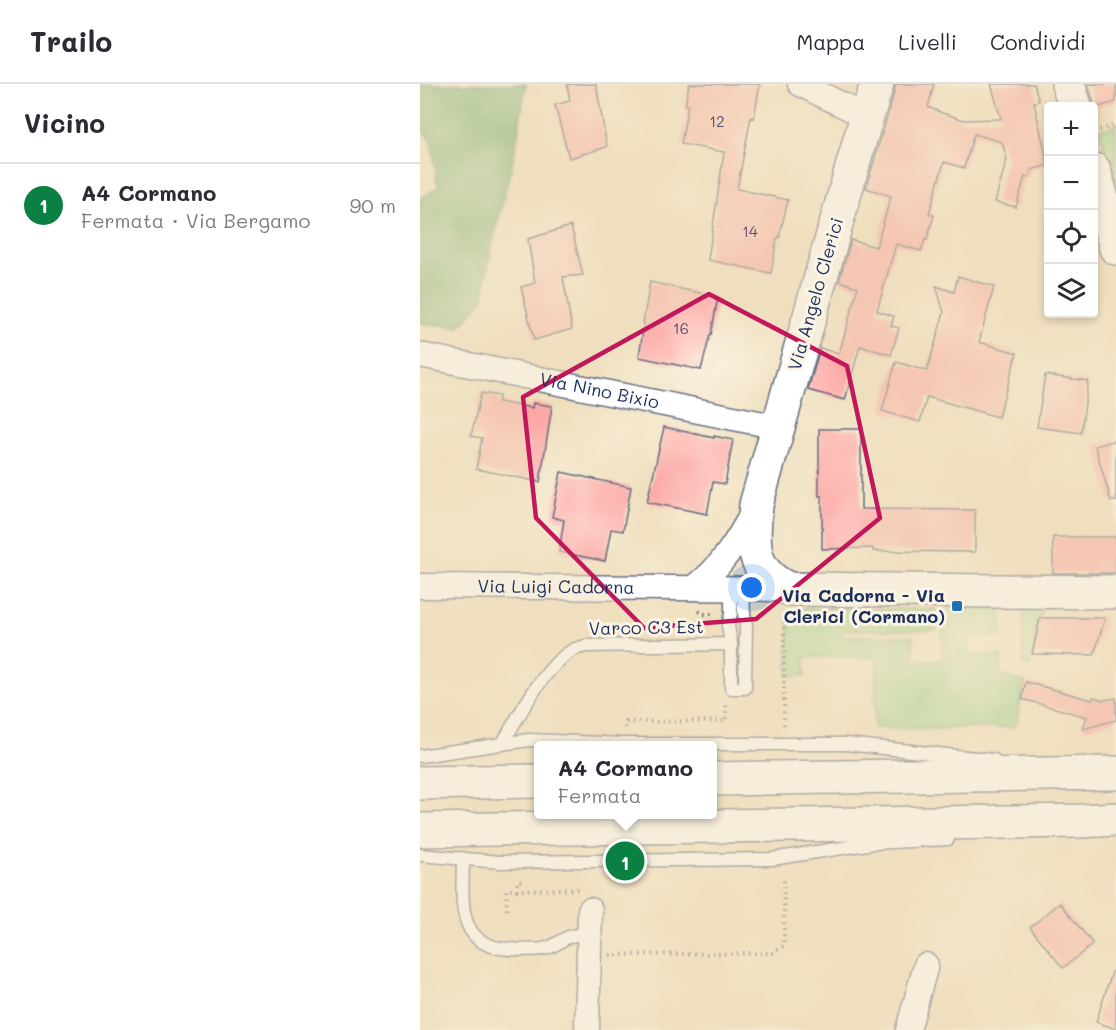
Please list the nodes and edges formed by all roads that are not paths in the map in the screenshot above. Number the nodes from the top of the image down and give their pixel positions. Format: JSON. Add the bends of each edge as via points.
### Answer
{"nodes":[{"id":1,"x":801,"y":84,"type":"edge"},
{"id":2,"x":877,"y":84,"type":"edge"},
{"id":3,"x":1068,"y":84,"type":"edge"},
{"id":4,"x":1074,"y":102,"type":"edge"},
{"id":5,"x":867,"y":117,"type":"junction"},
{"id":6,"x":1098,"y":184,"type":"edge"},
{"id":7,"x":1116,"y":248,"type":"edge"},
{"id":8,"x":420,"y":355,"type":"edge"},
{"id":9,"x":779,"y":427,"type":"junction"},
{"id":10,"x":756,"y":505,"type":"junction"},
{"id":11,"x":420,"y":586,"type":"edge"},
{"id":12,"x":694,"y":588,"type":"junction"},
{"id":13,"x":737,"y":588,"type":"junction"},
{"id":14,"x":1116,"y":592,"type":"edge"},
{"id":15,"x":787,"y":601,"type":"junction"},
{"id":16,"x":731,"y":644,"type":"junction"},
{"id":17,"x":553,"y":741,"type":"edge"},
{"id":18,"x":502,"y":744,"type":"junction"},
{"id":19,"x":717,"y":744,"type":"edge"},
{"id":20,"x":420,"y":756,"type":"edge"},
{"id":21,"x":1116,"y":773,"type":"edge"},
{"id":22,"x":1044,"y":775,"type":"junction"},
{"id":23,"x":717,"y":779,"type":"edge"},
{"id":24,"x":534,"y":781,"type":"edge"},
{"id":25,"x":420,"y":783,"type":"edge"},
{"id":26,"x":1116,"y":819,"type":"edge"},
{"id":27,"x":1080,"y":821,"type":"junction"},
{"id":28,"x":420,"y":830,"type":"edge"},
{"id":29,"x":1023,"y":835,"type":"dead end"},
{"id":30,"x":955,"y":838,"type":"dead end"},
{"id":31,"x":420,"y":855,"type":"edge"},
{"id":32,"x":463,"y":858,"type":"junction"},
{"id":33,"x":590,"y":910,"type":"road end"},
{"id":34,"x":590,"y":945,"type":"junction"},
{"id":35,"x":926,"y":964,"type":"dead end"},
{"id":36,"x":587,"y":1030,"type":"edge"},
{"id":37,"x":908,"y":1030,"type":"edge"}],
"edges":[{"from":1,"to":5,"type":"street"},
{"from":2,"to":5,"type":"main road","name":"Via Angelo Clerici"},
{"from":3,"to":4,"type":"main road"},
{"from":5,"to":9,"type":"main road","name":"Via Angelo Clerici"},
{"from":6,"to":7,"type":"main road"},
{"from":8,"to":9,"type":"street","name":"Via Nino Bixio"},
{"from":9,"to":10,"type":"main road","name":"Via Angelo Clerici"},
{"from":10,"to":12,"type":"street","name":"Via Angelo Clerici","via":[[719,564]]},
{"from":10,"to":15,"type":"main road","name":"Via Angelo Clerici","via":[[755,552]]},
{"from":11,"to":12,"type":"street","name":"Via Luigi Cadorna"},
{"from":12,"to":13,"type":"street","name":"Via Luigi Cadorna"},
{"from":13,"to":15,"type":"street","name":"Via Luigi Cadorna"},
{"from":13,"to":16,"type":"lane","via":[[728,625]]},
{"from":13,"to":16,"type":"lane","via":[[746,625],[745,688],[728,693]]},
{"from":14,"to":15,"type":"main road"},
{"from":16,"to":18,"type":"lane","name":"Varco C3 Est","via":[[574,649],[550,670]]},
{"from":17,"to":18,"type":"lane"},
{"from":18,"to":20,"type":"lane"},
{"from":19,"to":22,"type":"lane","via":[[846,744],[995,760]]},
{"from":21,"to":22,"type":"main road"},
{"from":22,"to":23,"type":"main road"},
{"from":24,"to":25,"type":"main road"},
{"from":26,"to":27,"type":"main road"},
{"from":27,"to":28,"type":"main road"},
{"from":27,"to":29,"type":"lane"},
{"from":30,"to":32,"type":"lane","via":[[874,843],[772,859],[500,862]]},
{"from":31,"to":32,"type":"lane"},
{"from":32,"to":34,"type":"lane","via":[[464,913],[466,924],[477,939],[505,949],[546,949],[571,936]]},
{"from":33,"to":34,"type":"street"},
{"from":34,"to":36,"type":"street"},
{"from":35,"to":37,"type":"street"}]}
